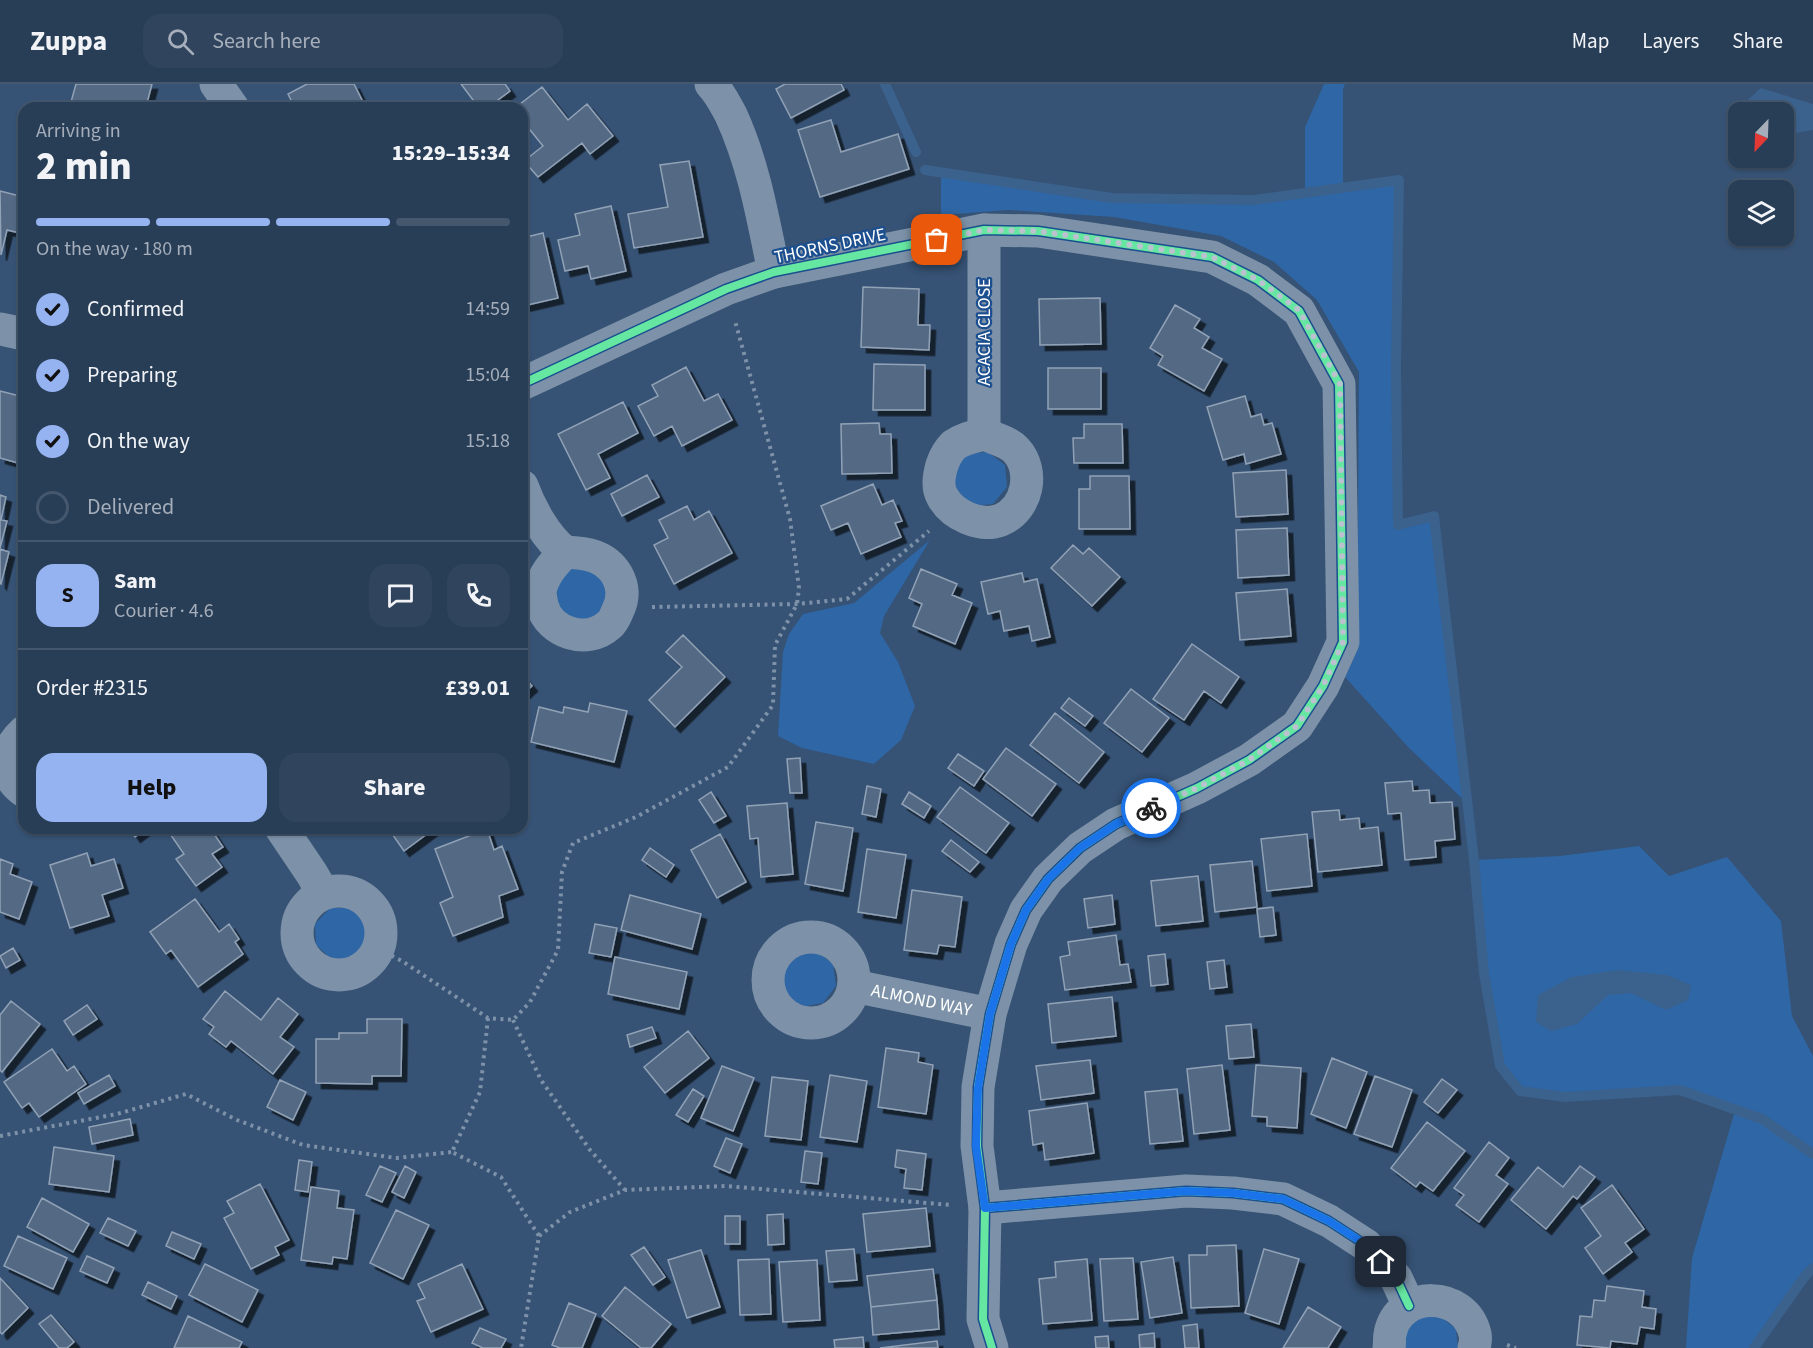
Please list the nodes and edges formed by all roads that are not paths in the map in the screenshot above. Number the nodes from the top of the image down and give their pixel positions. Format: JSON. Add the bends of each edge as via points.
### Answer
{"nodes":[{"id":1,"x":216,"y":84,"type":"edge"},
{"id":2,"x":711,"y":84,"type":"edge"},
{"id":3,"x":229,"y":102,"type":"edge"},
{"id":4,"x":984,"y":230,"type":"junction"},
{"id":5,"x":774,"y":272,"type":"junction"},
{"id":6,"x":0,"y":329,"type":"edge"},
{"id":7,"x":18,"y":333,"type":"edge"},
{"id":8,"x":528,"y":381,"type":"edge"},
{"id":9,"x":984,"y":434,"type":"junction"},
{"id":10,"x":528,"y":501,"type":"edge"},
{"id":11,"x":565,"y":552,"type":"junction"},
{"id":12,"x":18,"y":737,"type":"edge"},
{"id":13,"x":18,"y":787,"type":"edge"},
{"id":14,"x":285,"y":834,"type":"edge"},
{"id":15,"x":323,"y":893,"type":"junction"},
{"id":16,"x":854,"y":986,"type":"dead end"},
{"id":17,"x":990,"y":1014,"type":"junction"},
{"id":18,"x":985,"y":1208,"type":"junction"},
{"id":19,"x":1409,"y":1306,"type":"junction"},
{"id":20,"x":992,"y":1348,"type":"edge"},
{"id":21,"x":1389,"y":1348,"type":"edge"},
{"id":22,"x":1474,"y":1348,"type":"edge"}],
"edges":[{"from":1,"to":3,"type":"street"},
{"from":2,"to":5,"type":"street","via":[[720,93],[740,135]]},
{"from":4,"to":5,"type":"street","name":"THORNS DRIVE"},
{"from":4,"to":9,"type":"street","name":"ACACIA CLOSE"},
{"from":4,"to":17,"type":"street","name":"THORNS DRIVE","via":[[1038,231],[1212,257],[1258,280],[1299,310],[1340,384],[1343,642],[1323,686],[1297,726],[1249,760],[1116,824],[1080,848],[1048,879],[1026,910],[1011,944]]},
{"from":5,"to":8,"type":"street","name":"THORNS DRIVE","via":[[726,289]]},
{"from":6,"to":7,"type":"street"},
{"from":9,"to":9,"type":"street","via":[[952,446],[939,477],[941,495],[951,508],[967,519],[982,522],[1001,520],[1013,510],[1024,496],[1027,479],[1025,462],[1015,448]]},
{"from":10,"to":11,"type":"street"},
{"from":11,"to":11,"type":"street","via":[[545,578],[540,593],[543,608],[551,623],[565,631],[580,636],[597,633],[610,624],[619,609],[623,596],[620,580],[612,566],[598,557]]},
{"from":12,"to":13,"type":"street","via":[[9,752],[8,764]]},
{"from":14,"to":15,"type":"street"},
{"from":15,"to":15,"type":"street","via":[[300,916],[299,948],[322,972],[355,972],[378,949],[378,916],[355,893]]},
{"from":16,"to":17,"type":"street","name":"ALMOND WAY"},
{"from":17,"to":18,"type":"street","name":"THORNS DRIVE","via":[[978,1088],[976,1146]]},
{"from":18,"to":19,"type":"street","via":[[1186,1191],[1283,1199],[1329,1221],[1366,1245],[1396,1278]]},
{"from":18,"to":20,"type":"street","name":"THORNS DRIVE","via":[[983,1319]]},
{"from":19,"to":21,"type":"street","via":[[1390,1332]]},
{"from":19,"to":22,"type":"street","via":[[1433,1300],[1457,1307],[1475,1335]]}]}
